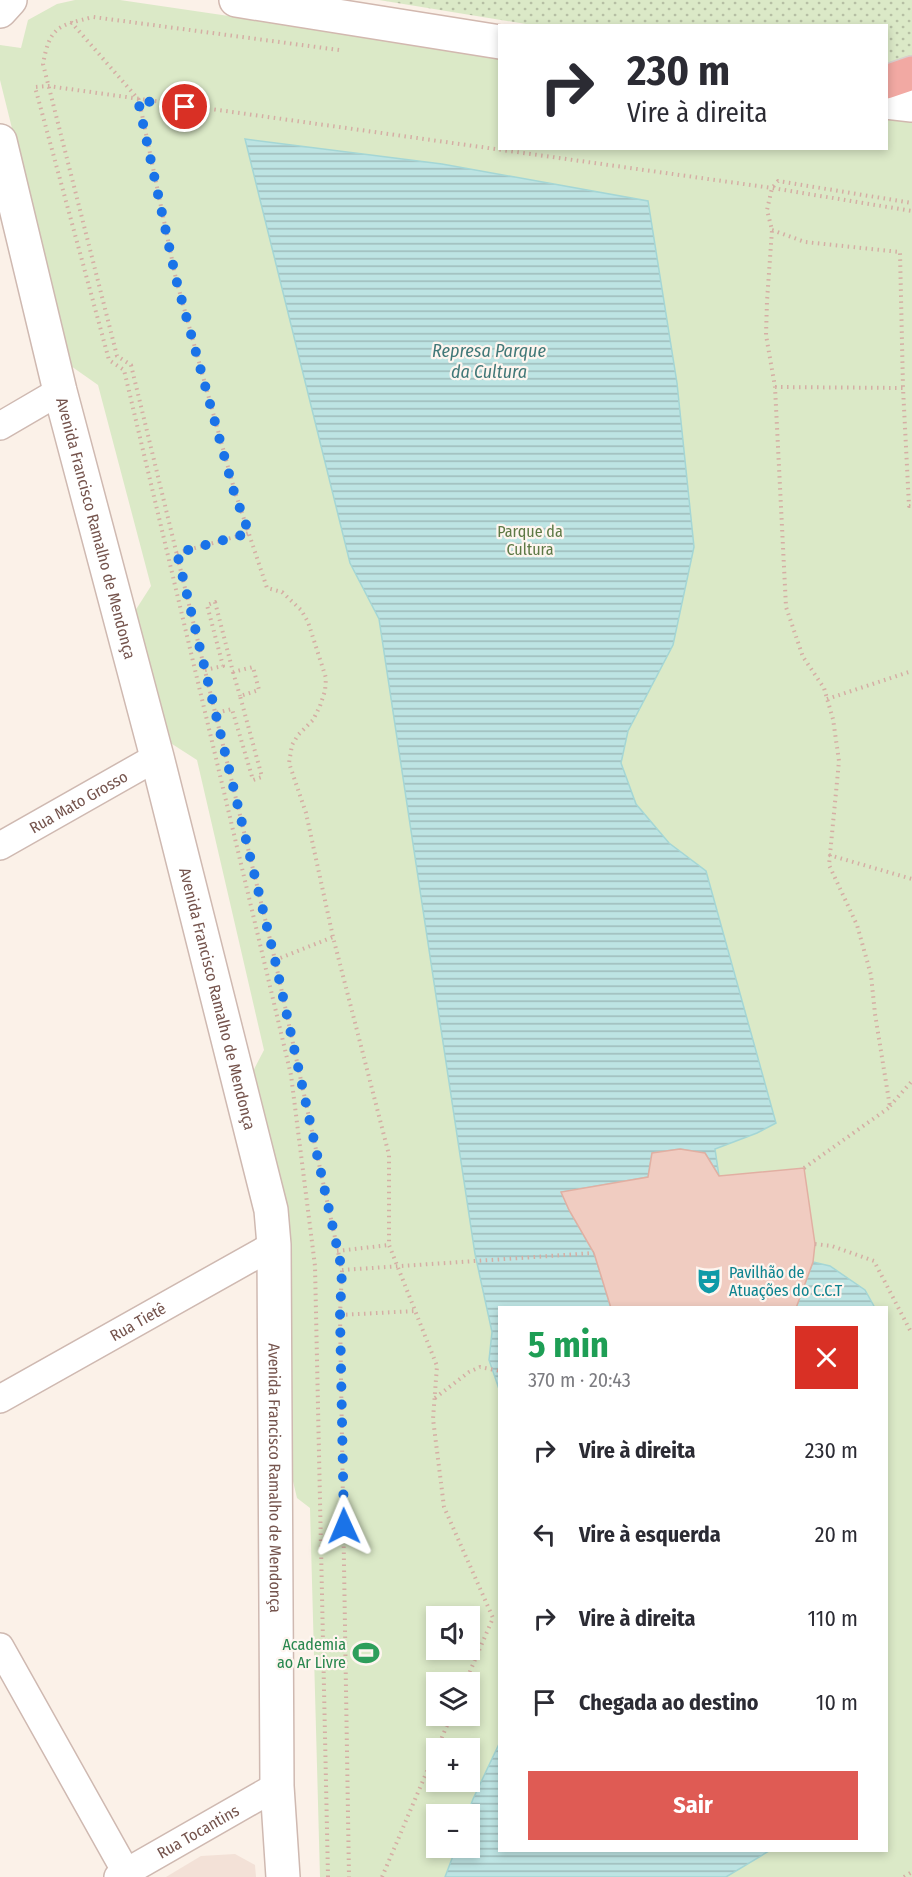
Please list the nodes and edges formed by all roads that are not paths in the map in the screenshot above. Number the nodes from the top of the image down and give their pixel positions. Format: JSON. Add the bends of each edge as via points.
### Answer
{"nodes":[{"id":1,"x":10,"y":0,"type":"edge"},
{"id":2,"x":236,"y":0,"type":"edge"},
{"id":3,"x":0,"y":11,"type":"edge"},
{"id":4,"x":498,"y":42,"type":"edge"},
{"id":5,"x":912,"y":73,"type":"edge"},
{"id":6,"x":888,"y":81,"type":"edge"},
{"id":7,"x":888,"y":102,"type":"edge"},
{"id":8,"x":912,"y":105,"type":"edge"},
{"id":9,"x":0,"y":141,"type":"edge"},
{"id":10,"x":60,"y":391,"type":"junction"},
{"id":11,"x":0,"y":426,"type":"edge"},
{"id":12,"x":157,"y":757,"type":"junction"},
{"id":13,"x":0,"y":846,"type":"edge"},
{"id":14,"x":274,"y":1245,"type":"junction"},
{"id":15,"x":0,"y":1399,"type":"edge"},
{"id":16,"x":0,"y":1647,"type":"edge"},
{"id":17,"x":276,"y":1786,"type":"junction"},
{"id":18,"x":122,"y":1874,"type":"edge"},
{"id":19,"x":283,"y":1877,"type":"edge"}],
"edges":[{"from":1,"to":3,"type":"street"},
{"from":2,"to":4,"type":"street"},
{"from":5,"to":6,"type":"highway"},
{"from":7,"to":8,"type":"street"},
{"from":9,"to":10,"type":"street","name":"Avenida Francisco Ramalho de Mendonça"},
{"from":10,"to":11,"type":"street"},
{"from":10,"to":12,"type":"street","name":"Avenida Francisco Ramalho de Mendonça"},
{"from":12,"to":13,"type":"street","name":"Rua Mato Grosso"},
{"from":12,"to":14,"type":"street","name":"Avenida Francisco Ramalho de Mendonça","via":[[271,1210]]},
{"from":14,"to":15,"type":"street","name":"Rua Tietê"},
{"from":14,"to":17,"type":"street","name":"Avenida Francisco Ramalho de Mendonça"},
{"from":16,"to":18,"type":"street"},
{"from":17,"to":18,"type":"street","name":"Rua Tocantins"},
{"from":17,"to":19,"type":"street","name":"Avenida Francisco Ramalho de Mendonça"}]}
